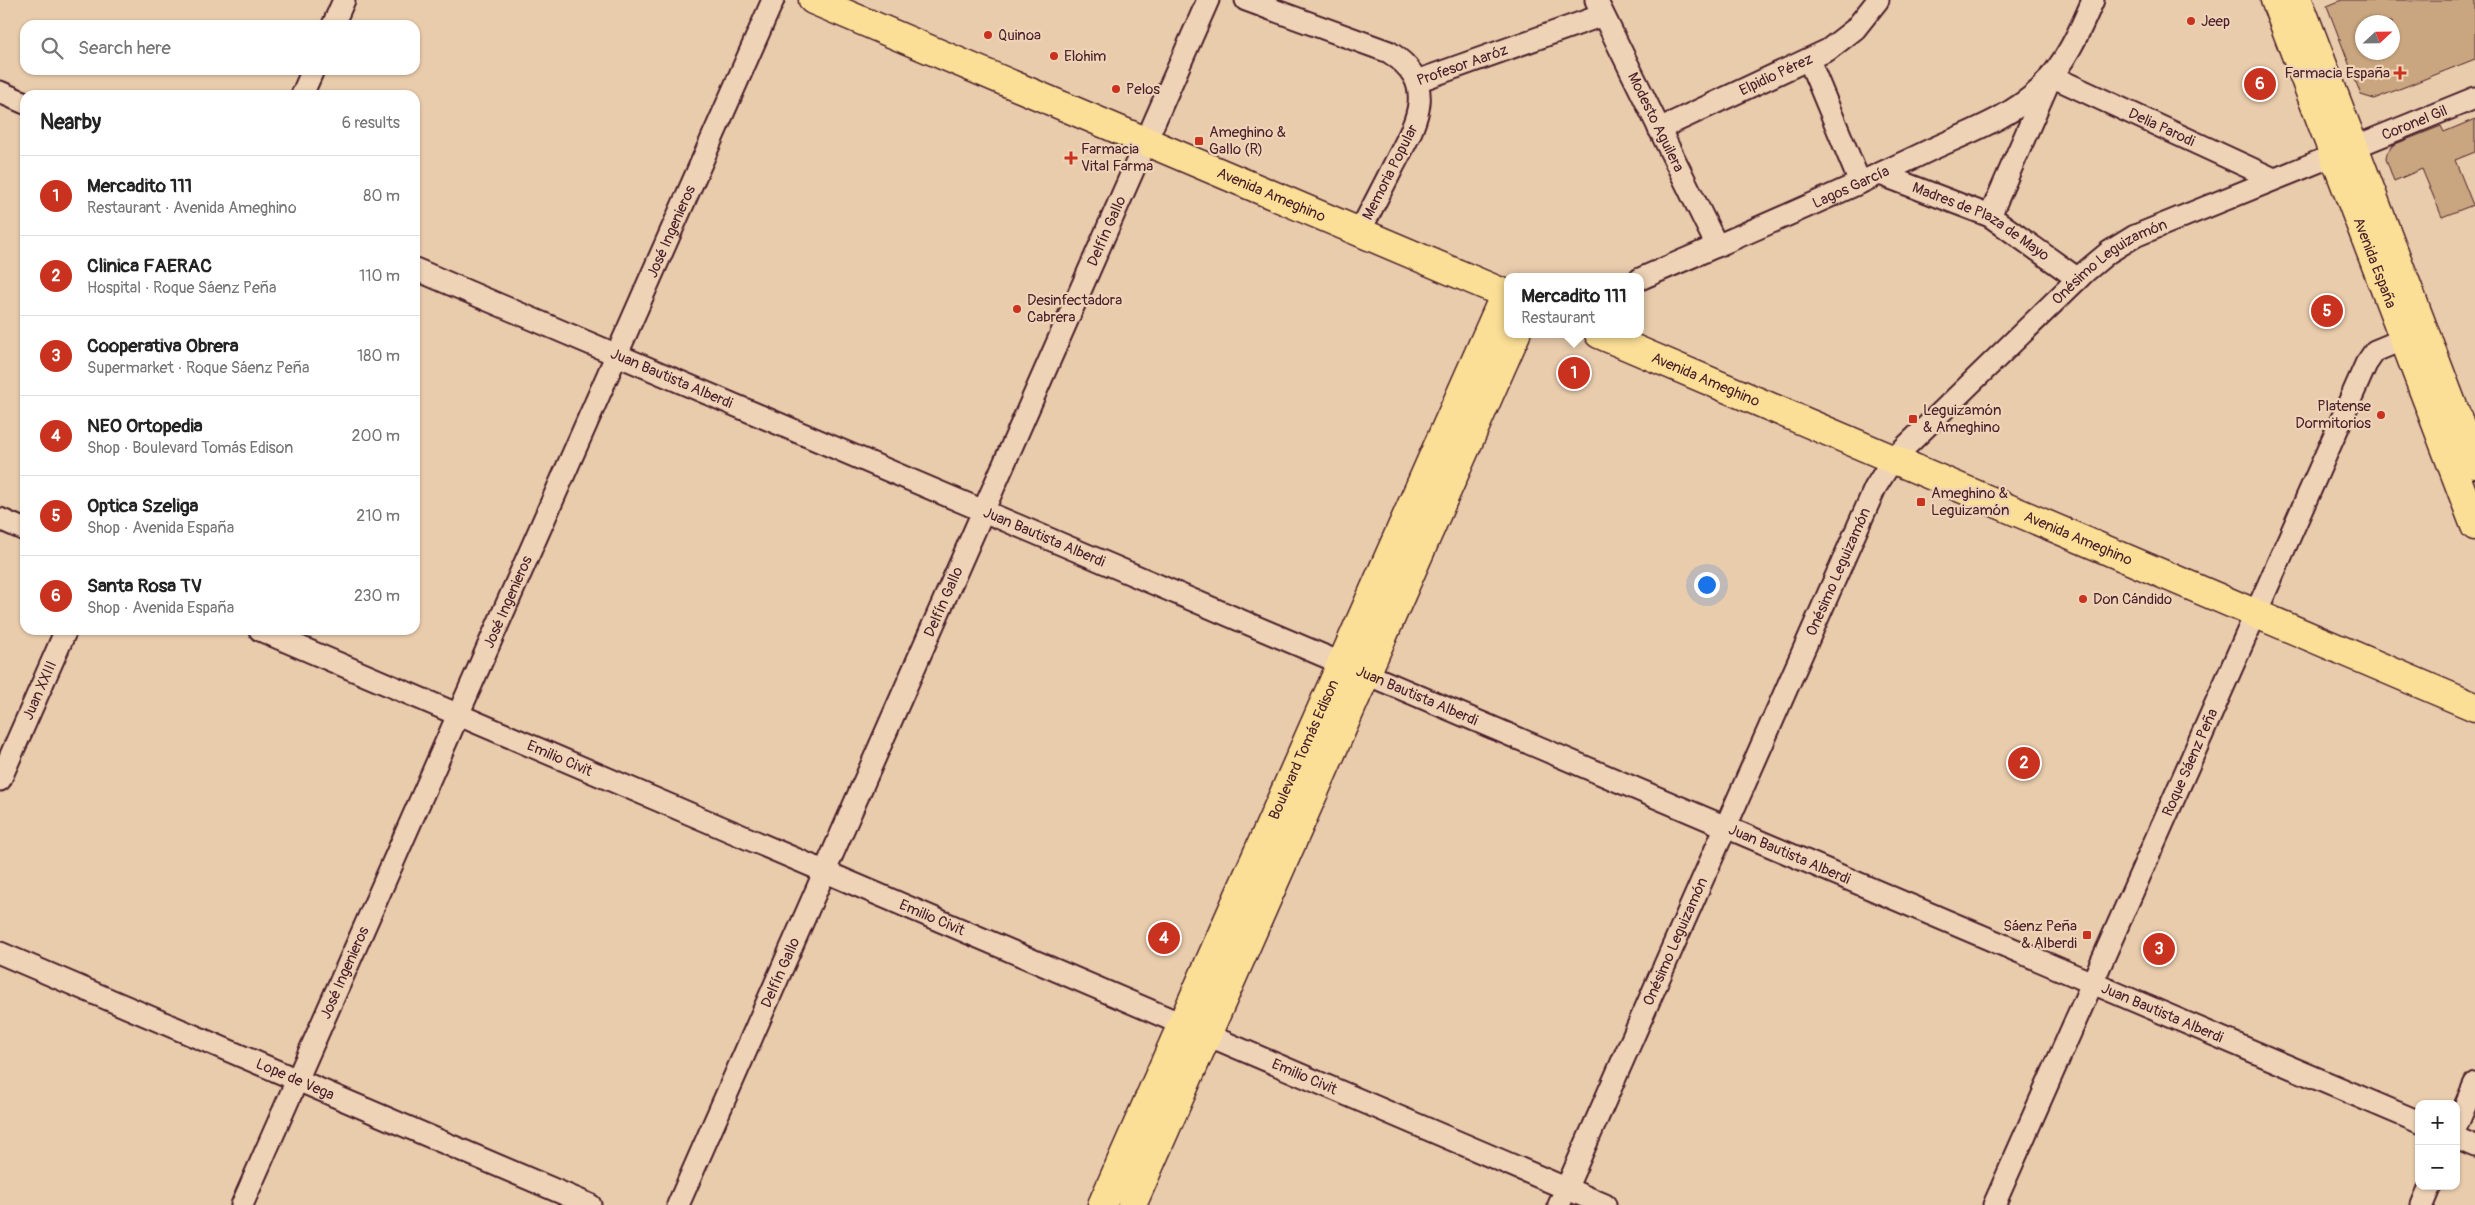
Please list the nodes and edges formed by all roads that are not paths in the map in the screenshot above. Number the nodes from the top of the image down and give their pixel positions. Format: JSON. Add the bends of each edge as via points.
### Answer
{"nodes":[{"id":1,"x":344,"y":0,"type":"edge"},
{"id":2,"x":774,"y":0,"type":"edge"},
{"id":3,"x":813,"y":0,"type":"edge"},
{"id":4,"x":1208,"y":0,"type":"edge"},
{"id":5,"x":1246,"y":0,"type":"edge"},
{"id":6,"x":1878,"y":0,"type":"edge"},
{"id":7,"x":2093,"y":0,"type":"edge"},
{"id":8,"x":2275,"y":0,"type":"edge"},
{"id":9,"x":2298,"y":0,"type":"edge"},
{"id":10,"x":1600,"y":7,"type":"edge"},
{"id":11,"x":335,"y":20,"type":"edge"},
{"id":12,"x":1809,"y":60,"type":"junction"},
{"id":13,"x":311,"y":75,"type":"edge"},
{"id":14,"x":2051,"y":76,"type":"junction"},
{"id":15,"x":1416,"y":81,"type":"junction"},
{"id":16,"x":304,"y":90,"type":"edge"},
{"id":17,"x":0,"y":92,"type":"edge"},
{"id":18,"x":2475,"y":98,"type":"edge"},
{"id":19,"x":20,"y":100,"type":"edge"},
{"id":20,"x":1659,"y":129,"type":"junction"},
{"id":21,"x":1146,"y":142,"type":"junction"},
{"id":22,"x":2344,"y":150,"type":"junction"},
{"id":23,"x":1880,"y":174,"type":"junction"},
{"id":24,"x":2274,"y":179,"type":"junction"},
{"id":25,"x":1860,"y":183,"type":"junction"},
{"id":26,"x":1990,"y":216,"type":"junction"},
{"id":27,"x":1359,"y":233,"type":"junction"},
{"id":28,"x":1717,"y":246,"type":"junction"},
{"id":29,"x":420,"y":270,"type":"edge"},
{"id":30,"x":1644,"y":277,"type":"edge"},
{"id":31,"x":2078,"y":279,"type":"junction"},
{"id":32,"x":1504,"y":294,"type":"edge"},
{"id":33,"x":1504,"y":302,"type":"edge"},
{"id":34,"x":1514,"y":338,"type":"edge"},
{"id":35,"x":1609,"y":338,"type":"edge"},
{"id":36,"x":2404,"y":339,"type":"junction"},
{"id":37,"x":617,"y":354,"type":"junction"},
{"id":38,"x":2442,"y":376,"type":"junction"},
{"id":39,"x":1893,"y":460,"type":"junction"},
{"id":40,"x":2475,"y":464,"type":"edge"},
{"id":41,"x":984,"y":511,"type":"junction"},
{"id":42,"x":0,"y":519,"type":"edge"},
{"id":43,"x":2474,"y":520,"type":"edge"},
{"id":44,"x":20,"y":528,"type":"edge"},
{"id":45,"x":2255,"y":614,"type":"junction"},
{"id":46,"x":64,"y":635,"type":"edge"},
{"id":47,"x":272,"y":635,"type":"edge"},
{"id":48,"x":1354,"y":669,"type":"junction"},
{"id":49,"x":2475,"y":707,"type":"edge"},
{"id":50,"x":458,"y":715,"type":"junction"},
{"id":51,"x":0,"y":780,"type":"edge"},
{"id":52,"x":1726,"y":827,"type":"junction"},
{"id":53,"x":825,"y":872,"type":"junction"},
{"id":54,"x":0,"y":953,"type":"edge"},
{"id":55,"x":2092,"y":983,"type":"junction"},
{"id":56,"x":1195,"y":1030,"type":"junction"},
{"id":57,"x":297,"y":1080,"type":"junction"},
{"id":58,"x":2475,"y":1083,"type":"edge"},
{"id":59,"x":2460,"y":1117,"type":"edge"},
{"id":60,"x":2415,"y":1120,"type":"edge"},
{"id":61,"x":2460,"y":1140,"type":"edge"},
{"id":62,"x":2475,"y":1146,"type":"edge"},
{"id":63,"x":2428,"y":1190,"type":"edge"},
{"id":64,"x":1562,"y":1197,"type":"edge"},
{"id":65,"x":242,"y":1205,"type":"edge"},
{"id":66,"x":590,"y":1205,"type":"edge"},
{"id":67,"x":678,"y":1205,"type":"edge"},
{"id":68,"x":1102,"y":1205,"type":"edge"},
{"id":69,"x":1132,"y":1205,"type":"edge"},
{"id":70,"x":1605,"y":1205,"type":"edge"},
{"id":71,"x":1994,"y":1205,"type":"edge"},
{"id":72,"x":2422,"y":1205,"type":"edge"}],
"edges":[{"from":1,"to":11,"type":"street"},
{"from":2,"to":37,"type":"street","name":"José Ingenieros"},
{"from":3,"to":21,"type":"main road","name":"Avenida Ameghino"},
{"from":4,"to":21,"type":"street","name":"Delfín Gallo"},
{"from":5,"to":15,"type":"street","name":"Profesor Aaróz","via":[[1389,52],[1402,62]]},
{"from":6,"to":12,"type":"street","name":"Elpidio Pérez","via":[[1855,29]]},
{"from":7,"to":14,"type":"street","name":"Lagos García","via":[[2071,48]]},
{"from":8,"to":22,"type":"main road","name":"Avenida España"},
{"from":9,"to":22,"type":"main road","name":"Avenida España"},
{"from":10,"to":15,"type":"street","name":"Profesor Aaróz"},
{"from":10,"to":20,"type":"street","name":"Modesto Aguilera"},
{"from":12,"to":20,"type":"street","name":"Elpidio Pérez"},
{"from":12,"to":25,"type":"street"},
{"from":13,"to":16,"type":"street"},
{"from":14,"to":23,"type":"street","name":"Lagos García","via":[[2007,113]]},
{"from":14,"to":24,"type":"street","name":"Delia Parodi"},
{"from":14,"to":26,"type":"street","name":"Lagos García"},
{"from":15,"to":27,"type":"street","name":"Memoria Popular","via":[[1420,98],[1415,122]]},
{"from":17,"to":19,"type":"street"},
{"from":18,"to":22,"type":"street","name":"Coronel Gil"},
{"from":20,"to":28,"type":"street","name":"Modesto Aguilera"},
{"from":21,"to":27,"type":"main road","name":"Avenida Ameghino"},
{"from":21,"to":41,"type":"street","name":"Delfín Gallo"},
{"from":22,"to":24,"type":"street","name":"Onésimo Leguizamón"},
{"from":22,"to":36,"type":"main road","name":"Avenida España"},
{"from":22,"to":38,"type":"main road","name":"Avenida España"},
{"from":23,"to":25,"type":"street","name":"Lagos García"},
{"from":23,"to":26,"type":"street","name":"Madres de Plaza de Mayo"},
{"from":24,"to":31,"type":"street","name":"Onésimo Leguizamón","via":[[2126,241]]},
{"from":25,"to":28,"type":"street","name":"Lagos García"},
{"from":26,"to":31,"type":"street","name":"Madres de Plaza de Mayo"},
{"from":27,"to":32,"type":"main road","name":"Avenida Ameghino"},
{"from":28,"to":30,"type":"street","name":"Lagos García"},
{"from":29,"to":37,"type":"street","name":"Juan Bautista Alberdi"},
{"from":31,"to":39,"type":"street","name":"Onésimo Leguizamón"},
{"from":33,"to":48,"type":"main road","name":"Boulevard Tomás Edison"},
{"from":34,"to":48,"type":"main road","name":"Boulevard Tomás Edison"},
{"from":35,"to":39,"type":"main road","name":"Avenida Ameghino"},
{"from":36,"to":38,"type":"main road","via":[[2411,337],[2417,340]]},
{"from":36,"to":43,"type":"main road","name":"Avenida España"},
{"from":36,"to":45,"type":"street","name":"Roque Sáenz Peña","via":[[2375,351],[2366,364]]},
{"from":37,"to":41,"type":"street","name":"Juan Bautista Alberdi"},
{"from":37,"to":50,"type":"street","name":"José Ingenieros"},
{"from":38,"to":40,"type":"main road","name":"Avenida España"},
{"from":39,"to":45,"type":"main road","name":"Avenida Ameghino"},
{"from":39,"to":52,"type":"street","name":"Onésimo Leguizamón","via":[[1875,488]]},
{"from":41,"to":48,"type":"street","name":"Juan Bautista Alberdi"},
{"from":41,"to":53,"type":"street","name":"Delfín Gallo"},
{"from":42,"to":44,"type":"street"},
{"from":45,"to":49,"type":"main road","name":"Avenida Ameghino"},
{"from":45,"to":55,"type":"street","name":"Roque Sáenz Peña"},
{"from":46,"to":51,"type":"street","name":"Juan XXIII"},
{"from":47,"to":50,"type":"street","name":"Emilio Civit"},
{"from":48,"to":52,"type":"street","name":"Juan Bautista Alberdi"},
{"from":48,"to":56,"type":"main road","name":"Boulevard Tomás Edison"},
{"from":50,"to":53,"type":"street","name":"Emilio Civit"},
{"from":50,"to":57,"type":"street","name":"José Ingenieros"},
{"from":52,"to":55,"type":"street","name":"Juan Bautista Alberdi"},
{"from":52,"to":64,"type":"street","name":"Onésimo Leguizamón"},
{"from":53,"to":56,"type":"street","name":"Emilio Civit"},
{"from":53,"to":67,"type":"street","name":"Delfín Gallo"},
{"from":54,"to":57,"type":"street","name":"Lope de Vega"},
{"from":55,"to":60,"type":"street","name":"Juan Bautista Alberdi"},
{"from":55,"to":71,"type":"street","name":"Roque Sáenz Peña"},
{"from":56,"to":64,"type":"street","name":"Emilio Civit"},
{"from":56,"to":68,"type":"main road","name":"Boulevard Tomás Edison"},
{"from":56,"to":69,"type":"main road","name":"Boulevard Tomás Edison"},
{"from":57,"to":65,"type":"street","name":"José Ingenieros"},
{"from":57,"to":66,"type":"street","name":"Lope de Vega"},
{"from":58,"to":59,"type":"street"},
{"from":61,"to":62,"type":"street"},
{"from":63,"to":72,"type":"street"},
{"from":64,"to":70,"type":"street","name":"Emilio Civit"}]}
